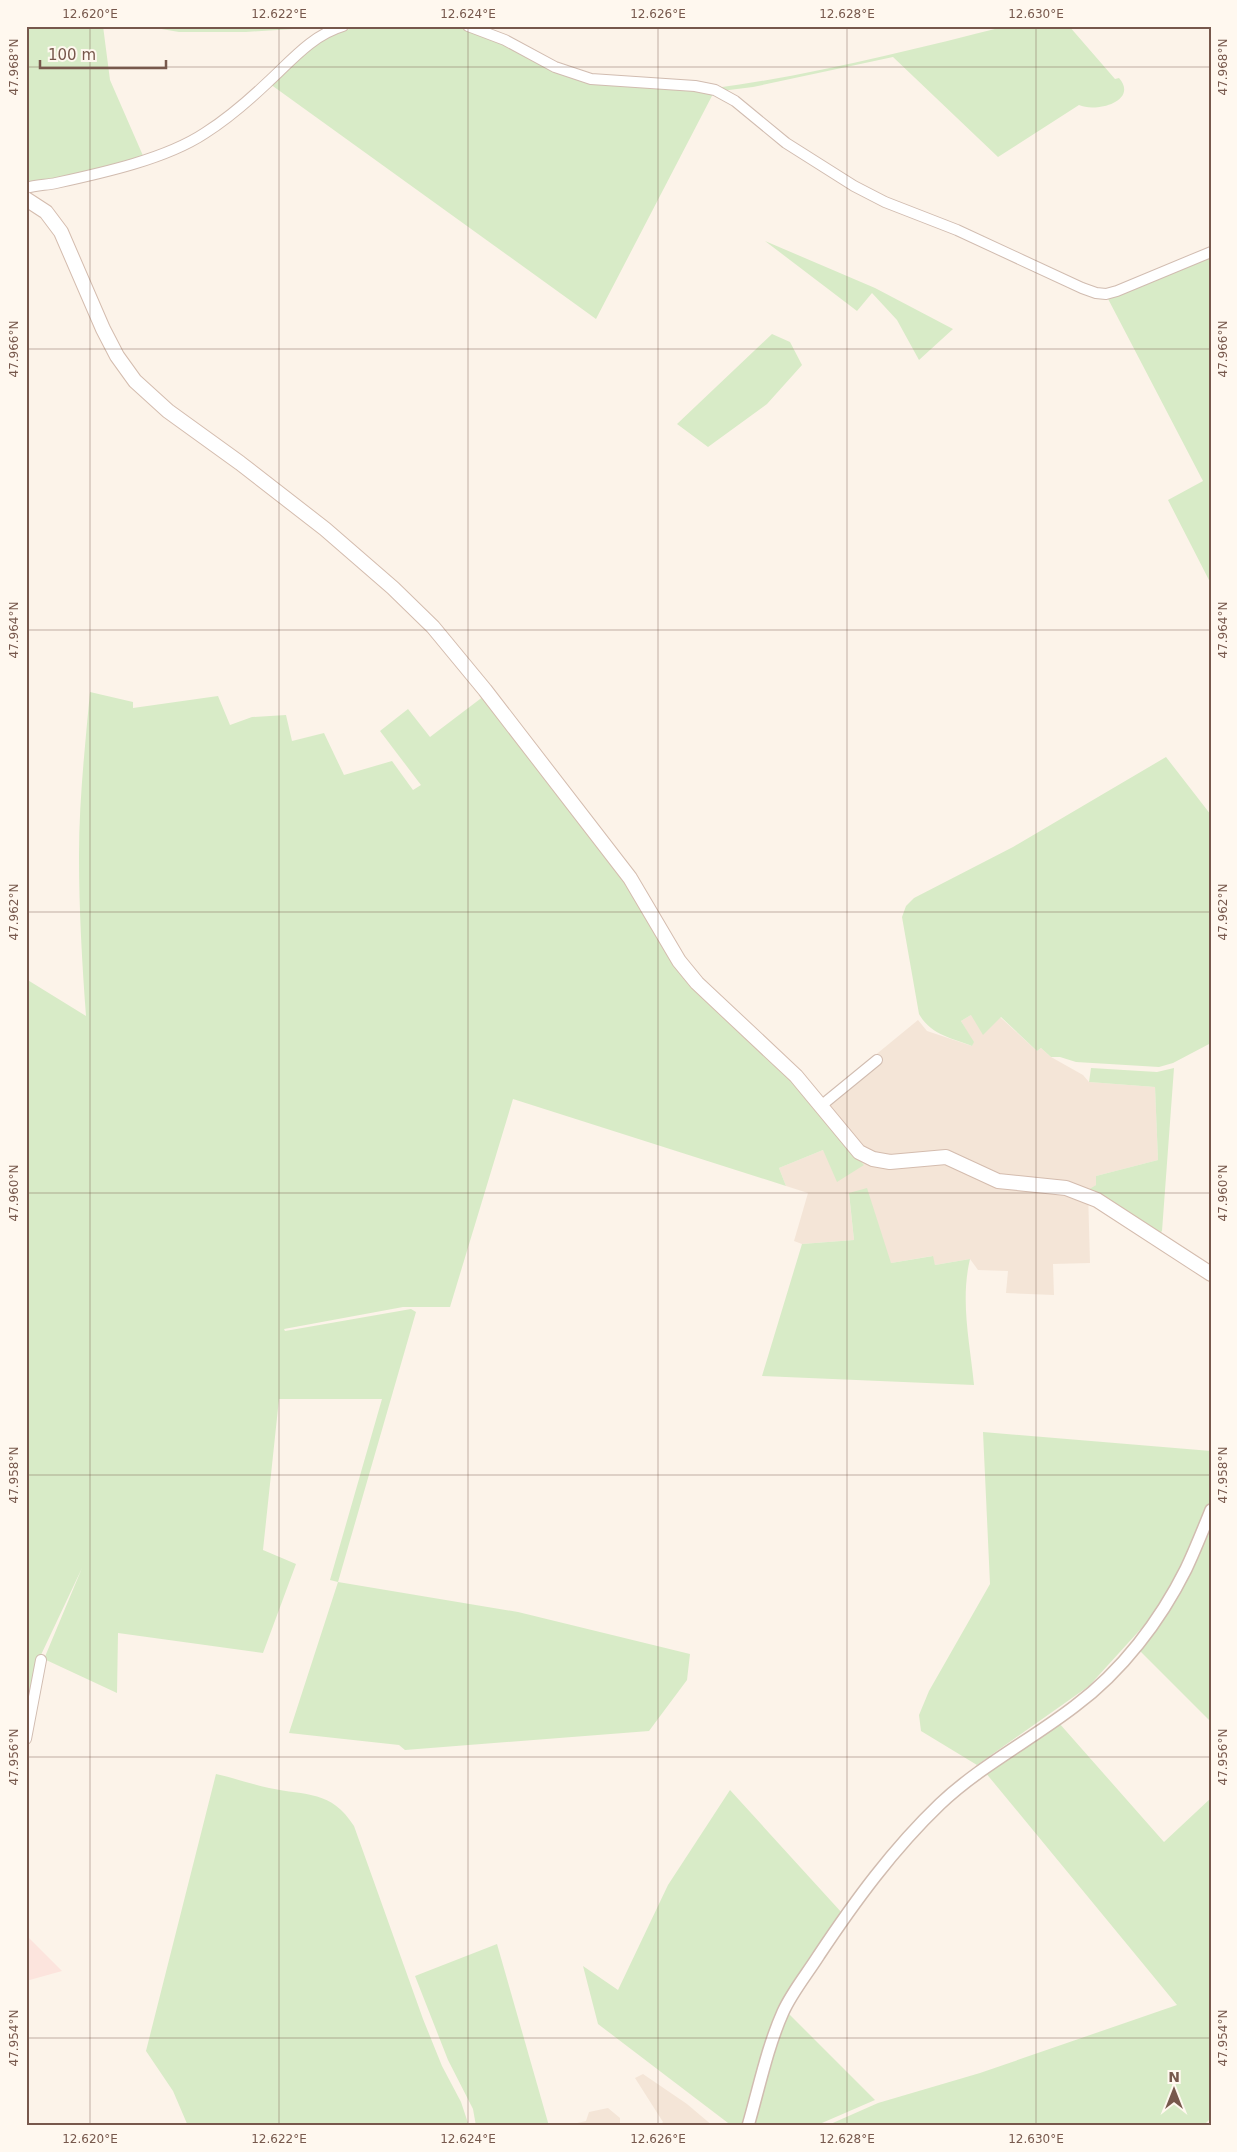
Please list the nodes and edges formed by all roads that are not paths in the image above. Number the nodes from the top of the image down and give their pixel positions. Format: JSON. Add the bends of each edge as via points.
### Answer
{"nodes":[{"id":1,"x":343,"y":26,"type":"edge"},
{"id":2,"x":468,"y":26,"type":"edge"},
{"id":3,"x":26,"y":188,"type":"edge"},
{"id":4,"x":26,"y":199,"type":"edge"},
{"id":5,"x":1211,"y":252,"type":"edge"},
{"id":6,"x":877,"y":1060,"type":"dead end"},
{"id":7,"x":822,"y":1105,"type":"junction"},
{"id":8,"x":1211,"y":1274,"type":"edge"},
{"id":9,"x":1211,"y":1510,"type":"edge"},
{"id":10,"x":41,"y":1660,"type":"dead end"},
{"id":11,"x":26,"y":1739,"type":"edge"},
{"id":12,"x":748,"y":2126,"type":"edge"}],
"edges":[{"from":1,"to":3,"type":"street","via":[[326,33],[298,53],[234,111],[189,142],[103,172]]},
{"from":2,"to":5,"type":"street","via":[[505,40],[555,67],[591,79],[715,90],[735,101],[786,144],[854,186],[1096,293],[1117,291]]},
{"from":4,"to":7,"type":"main road","via":[[46,212],[61,232],[103,330],[135,381],[162,407],[325,529],[433,627],[630,878],[679,961],[697,983],[796,1076]]},
{"from":6,"to":7,"type":"street"},
{"from":7,"to":8,"type":"main road","via":[[851,1144],[866,1156],[890,1162],[946,1157],[998,1181],[1046,1184],[1077,1191],[1097,1200]]},
{"from":9,"to":12,"type":"street","via":[[1186,1569],[1159,1615],[1120,1665],[1076,1705],[977,1773],[941,1803],[898,1848],[857,1900],[783,2012],[766,2058]]},
{"from":10,"to":11,"type":"street"}]}
